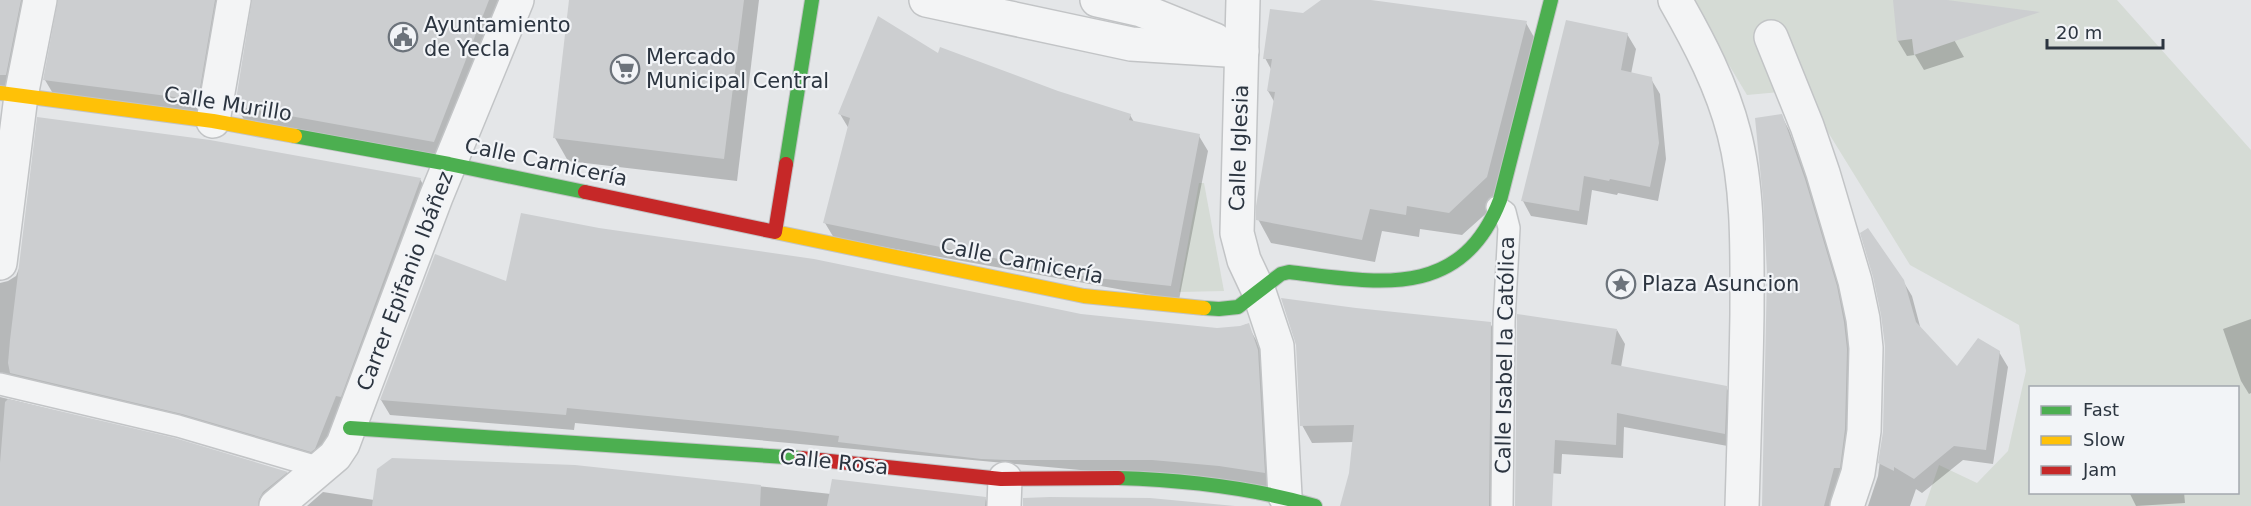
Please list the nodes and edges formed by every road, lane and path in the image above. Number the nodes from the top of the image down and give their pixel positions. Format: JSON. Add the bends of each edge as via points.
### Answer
{"nodes":[{"id":1,"x":40,"y":0,"type":"edge"},
{"id":2,"x":234,"y":0,"type":"edge"},
{"id":3,"x":517,"y":0,"type":"edge"},
{"id":4,"x":812,"y":0,"type":"edge"},
{"id":5,"x":926,"y":0,"type":"edge"},
{"id":6,"x":1097,"y":0,"type":"edge"},
{"id":7,"x":1243,"y":0,"type":"edge"},
{"id":8,"x":1551,"y":0,"type":"edge"},
{"id":9,"x":1675,"y":0,"type":"edge"},
{"id":10,"x":1771,"y":37,"type":"dead end"},
{"id":11,"x":1242,"y":51,"type":"junction"},
{"id":12,"x":10,"y":95,"type":"edge"},
{"id":13,"x":213,"y":121,"type":"junction"},
{"id":14,"x":449,"y":164,"type":"junction"},
{"id":15,"x":1497,"y":207,"type":"junction"},
{"id":16,"x":775,"y":232,"type":"junction"},
{"id":17,"x":0,"y":263,"type":"edge"},
{"id":18,"x":1259,"y":292,"type":"junction"},
{"id":19,"x":0,"y":384,"type":"edge"},
{"id":20,"x":350,"y":428,"type":"junction"},
{"id":21,"x":321,"y":468,"type":"junction"},
{"id":22,"x":1005,"y":493,"type":"edge"},
{"id":23,"x":1300,"y":501,"type":"edge"},
{"id":24,"x":276,"y":506,"type":"edge"},
{"id":25,"x":1502,"y":506,"type":"edge"},
{"id":26,"x":1739,"y":506,"type":"edge"},
{"id":27,"x":1847,"y":506,"type":"edge"}],
"edges":[{"from":1,"to":12,"type":"street"},
{"from":2,"to":13,"type":"street"},
{"from":3,"to":14,"type":"street","name":"Carrer Epifanio Ibáñez"},
{"from":4,"to":16,"type":"street"},
{"from":5,"to":11,"type":"street","via":[[1131,45]]},
{"from":6,"to":11,"type":"street","via":[[1141,10]]},
{"from":7,"to":11,"type":"street","name":"Calle Iglesia"},
{"from":8,"to":15,"type":"street","name":"Calle Isabel la Católica"},
{"from":9,"to":26,"type":"street","via":[[1719,88],[1738,154],[1748,252]]},
{"from":10,"to":27,"type":"street","via":[[1823,173],[1863,319],[1864,431],[1858,472]]},
{"from":11,"to":18,"type":"street","name":"Calle Iglesia","via":[[1237,233]]},
{"from":12,"to":13,"type":"street","name":"Calle Murillo"},
{"from":12,"to":17,"type":"street"},
{"from":13,"to":14,"type":"street","name":"Calle Murillo"},
{"from":14,"to":16,"type":"street","name":"Calle Carnicería"},
{"from":14,"to":20,"type":"street","name":"Carrer Epifanio Ibáñez"},
{"from":15,"to":18,"type":"street","name":"Calle Carnicería","via":[[1478,239],[1461,256],[1427,276],[1374,280],[1289,272],[1272,279]]},
{"from":15,"to":25,"type":"lane","name":"Calle Isabel la Católica","via":[[1505,212],[1509,228]]},
{"from":16,"to":18,"type":"street","name":"Calle Carnicería","via":[[1084,296],[1219,309],[1238,307]]},
{"from":18,"to":23,"type":"street","name":"Calle Iglesia","via":[[1276,346]]},
{"from":19,"to":21,"type":"lane","via":[[178,426]]},
{"from":20,"to":21,"type":"street","name":"Carrer Epifanio Ibáñez","via":[[343,444]]},
{"from":20,"to":22,"type":"street","name":"Calle Rosa","via":[[748,454]]},
{"from":21,"to":24,"type":"street","name":"Carrer Epifanio Ibáñez"},
{"from":22,"to":23,"type":"street","name":"Calle Rosa","via":[[1049,478],[1189,481],[1236,486]]}]}
